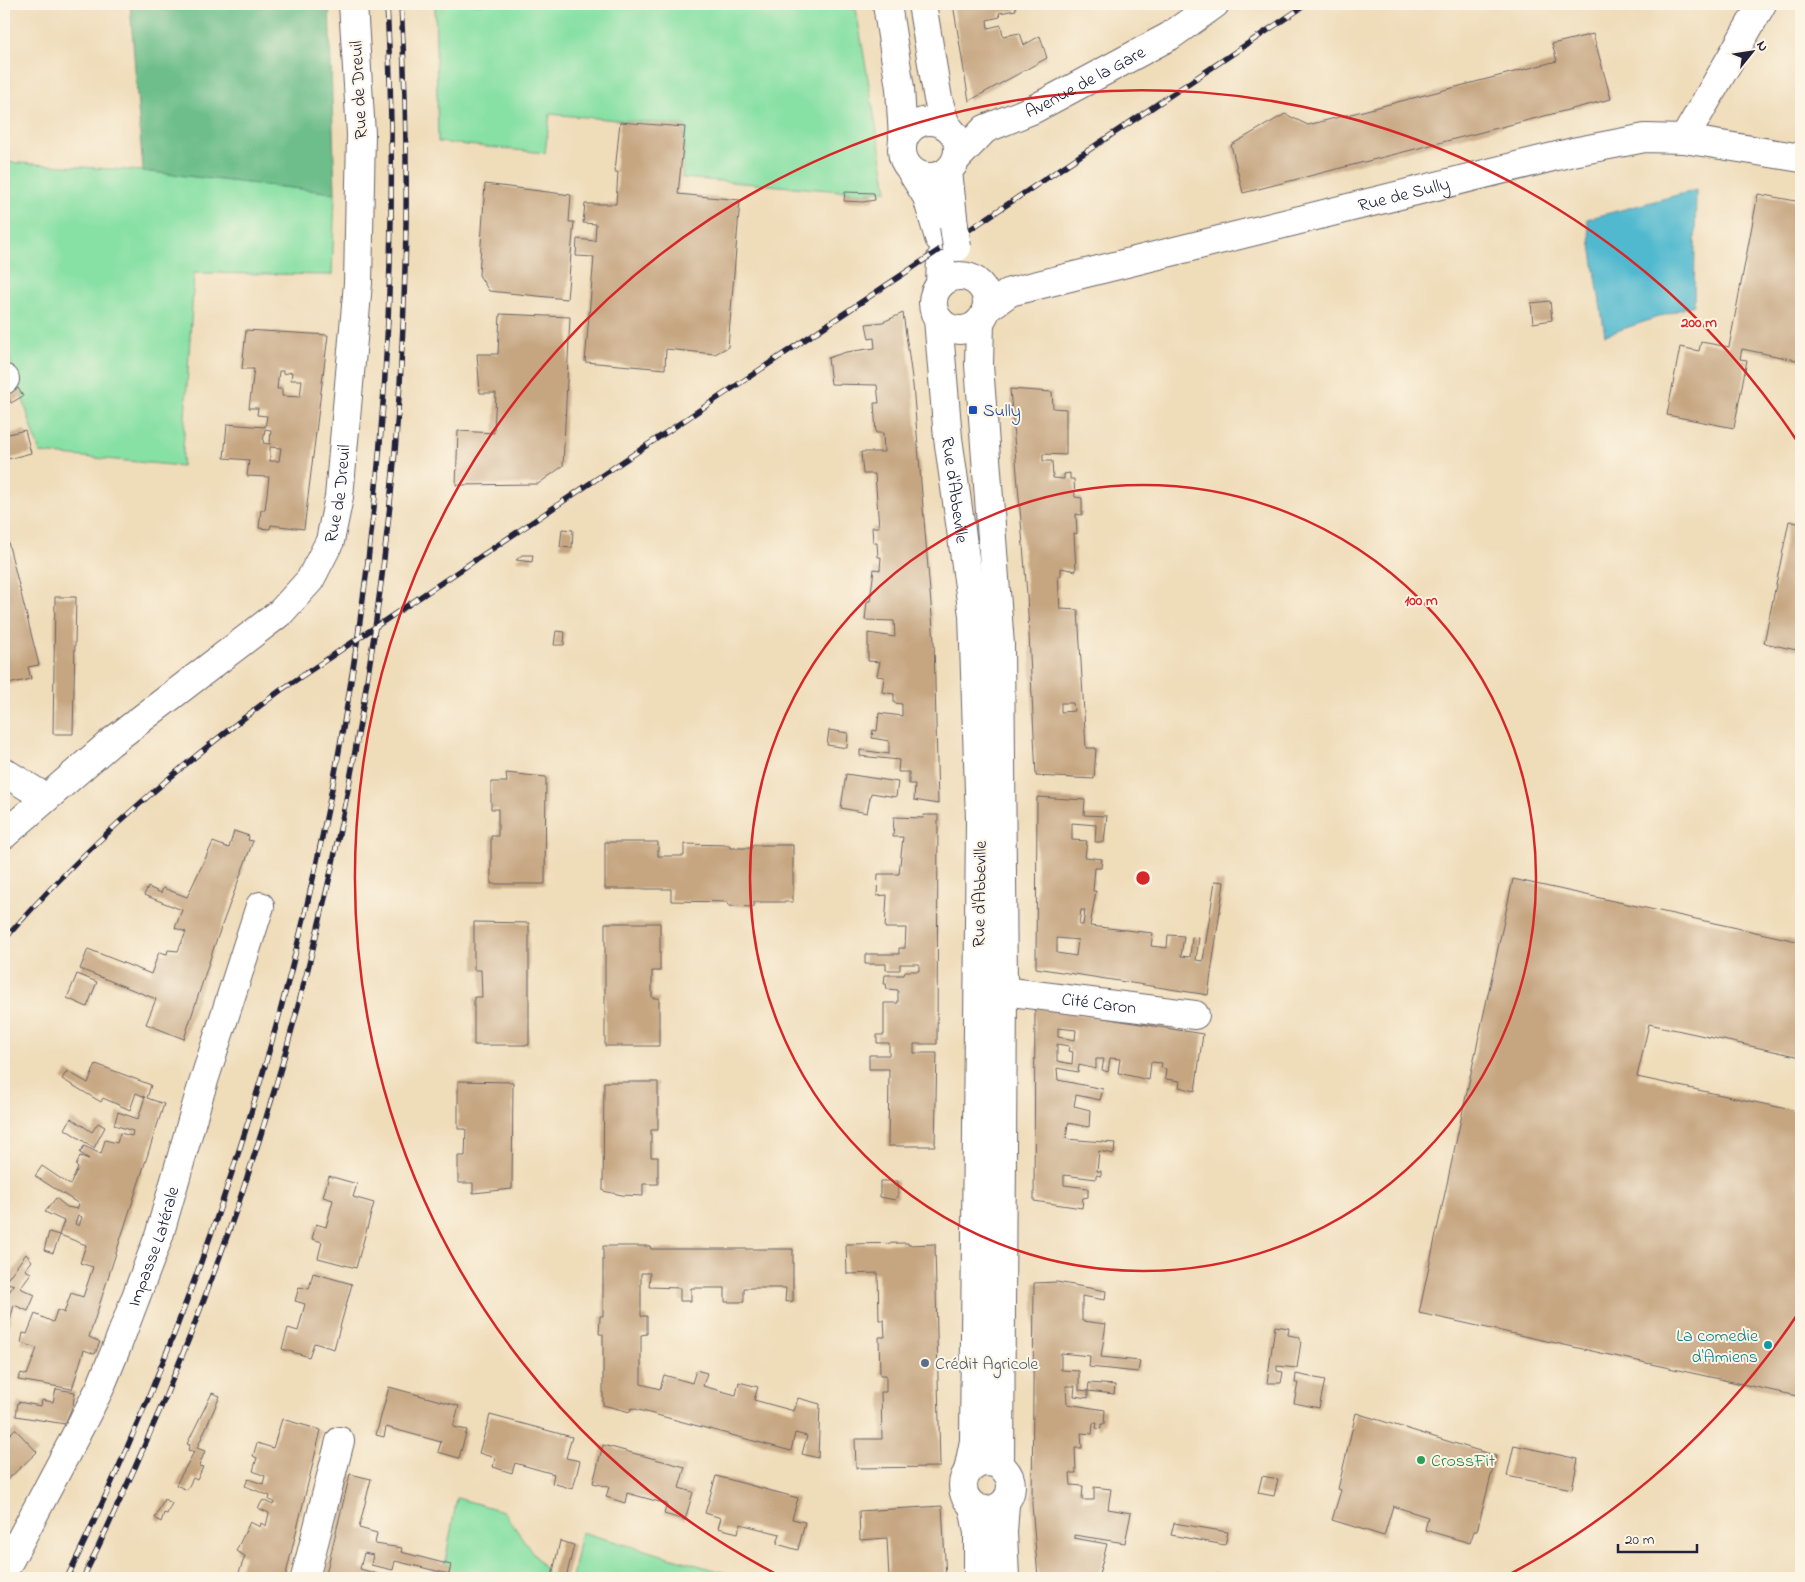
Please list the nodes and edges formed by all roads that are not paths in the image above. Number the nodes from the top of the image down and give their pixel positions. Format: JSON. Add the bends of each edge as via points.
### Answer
{"nodes":[{"id":1,"x":353,"y":4,"type":"edge"},
{"id":2,"x":887,"y":4,"type":"edge"},
{"id":3,"x":922,"y":4,"type":"edge"},
{"id":4,"x":1215,"y":4,"type":"edge"},
{"id":5,"x":1762,"y":4,"type":"edge"},
{"id":6,"x":949,"y":128,"type":"junction"},
{"id":7,"x":985,"y":129,"type":"junction"},
{"id":8,"x":903,"y":138,"type":"junction"},
{"id":9,"x":1684,"y":139,"type":"junction"},
{"id":10,"x":1801,"y":158,"type":"edge"},
{"id":11,"x":952,"y":164,"type":"junction"},
{"id":12,"x":911,"y":171,"type":"junction"},
{"id":13,"x":948,"y":242,"type":"junction"},
{"id":14,"x":940,"y":285,"type":"junction"},
{"id":15,"x":979,"y":299,"type":"junction"},
{"id":16,"x":938,"y":318,"type":"junction"},
{"id":17,"x":4,"y":772,"type":"edge"},
{"id":18,"x":46,"y":798,"type":"junction"},
{"id":19,"x":4,"y":835,"type":"edge"},
{"id":20,"x":260,"y":906,"type":"dead end"},
{"id":21,"x":991,"y":989,"type":"junction"},
{"id":22,"x":1195,"y":1015,"type":"dead end"},
{"id":23,"x":340,"y":1441,"type":"dead end"},
{"id":24,"x":1000,"y":1465,"type":"junction"},
{"id":25,"x":968,"y":1471,"type":"junction"},
{"id":26,"x":1005,"y":1504,"type":"junction"},
{"id":27,"x":972,"y":1506,"type":"junction"},
{"id":28,"x":4,"y":1570,"type":"edge"},
{"id":29,"x":305,"y":1578,"type":"edge"},
{"id":30,"x":978,"y":1578,"type":"edge"},
{"id":31,"x":1005,"y":1578,"type":"edge"}],
"edges":[{"from":1,"to":18,"type":"street","name":"Rue de Dreuil","via":[[361,134],[358,283],[340,497],[330,541],[310,580],[281,612],[110,743]]},
{"from":2,"to":8,"type":"street","via":[[900,88]]},
{"from":3,"to":6,"type":"street","via":[[938,99]]},
{"from":4,"to":7,"type":"street","name":"Avenue de la Gare","via":[[1170,36],[1034,109]]},
{"from":5,"to":9,"type":"street"},
{"from":6,"to":7,"type":"street"},
{"from":6,"to":8,"type":"street","via":[[939,122],[923,120]]},
{"from":6,"to":11,"type":"street","via":[[957,141]]},
{"from":7,"to":11,"type":"street","name":"Avenue de la Gare"},
{"from":8,"to":12,"type":"street","via":[[902,155]]},
{"from":9,"to":10,"type":"street","name":"Rue de Sully"},
{"from":9,"to":15,"type":"street","name":"Rue de Sully","via":[[1644,138],[1573,152]]},
{"from":11,"to":12,"type":"street","via":[[940,176],[930,178]]},
{"from":11,"to":13,"type":"street","name":"Rue d'Abbeville"},
{"from":12,"to":13,"type":"street","name":"Rue d'Abbeville"},
{"from":13,"to":14,"type":"street","name":"Rue d'Abbeville"},
{"from":13,"to":15,"type":"street","name":"Rue d'Abbeville"},
{"from":14,"to":15,"type":"street","via":[[953,278]]},
{"from":14,"to":16,"type":"street","via":[[933,302]]},
{"from":15,"to":16,"type":"street","via":[[970,329],[957,330]]},
{"from":15,"to":21,"type":"street","name":"Rue d'Abbeville","via":[[979,364],[1000,645]]},
{"from":16,"to":21,"type":"street","name":"Rue d'Abbeville","via":[[948,438],[973,615],[980,820]]},
{"from":17,"to":18,"type":"street"},
{"from":18,"to":19,"type":"street","name":"Rue de Dreuil"},
{"from":20,"to":28,"type":"street","name":"Impasse Latérale","via":[[198,1096],[159,1236],[118,1344],[100,1388]]},
{"from":21,"to":22,"type":"street","name":"Cité Caron"},
{"from":21,"to":24,"type":"street","name":"Rue d'Abbeville"},
{"from":21,"to":25,"type":"street","name":"Rue d'Abbeville","via":[[974,1441]]},
{"from":23,"to":29,"type":"street"},
{"from":24,"to":25,"type":"street","via":[[979,1463]]},
{"from":24,"to":26,"type":"street","via":[[1012,1483]]},
{"from":25,"to":27,"type":"street","via":[[963,1484],[964,1493]]},
{"from":26,"to":27,"type":"street","via":[[989,1511]]},
{"from":26,"to":31,"type":"street"},
{"from":27,"to":30,"type":"street","via":[[978,1533]]}]}
